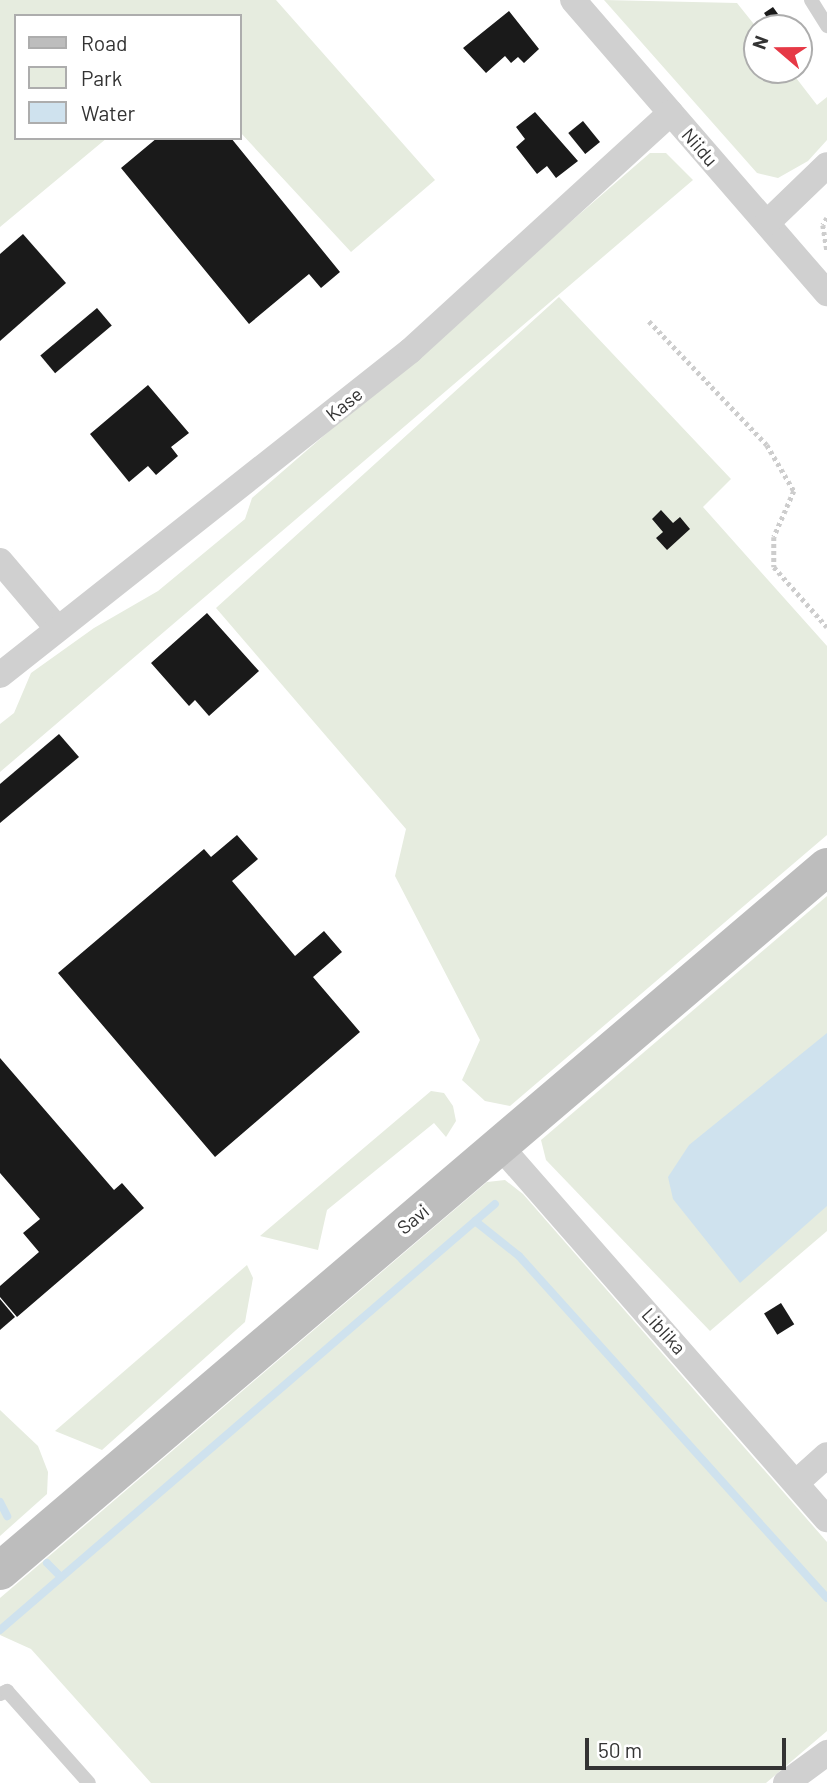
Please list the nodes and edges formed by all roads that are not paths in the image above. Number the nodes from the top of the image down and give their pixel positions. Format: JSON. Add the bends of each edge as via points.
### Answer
{"nodes":[{"id":1,"x":573,"y":0,"type":"edge"},
{"id":2,"x":811,"y":0,"type":"edge"},
{"id":3,"x":827,"y":26,"type":"edge"},
{"id":4,"x":671,"y":113,"type":"junction"},
{"id":5,"x":827,"y":165,"type":"edge"},
{"id":6,"x":767,"y":223,"type":"junction"},
{"id":7,"x":827,"y":293,"type":"edge"},
{"id":8,"x":0,"y":561,"type":"edge"},
{"id":9,"x":57,"y":628,"type":"junction"},
{"id":10,"x":0,"y":675,"type":"edge"},
{"id":11,"x":827,"y":867,"type":"edge"},
{"id":12,"x":500,"y":1146,"type":"junction"},
{"id":13,"x":827,"y":1455,"type":"edge"},
{"id":14,"x":797,"y":1482,"type":"junction"},
{"id":15,"x":827,"y":1519,"type":"edge"},
{"id":16,"x":0,"y":1571,"type":"edge"},
{"id":17,"x":0,"y":1694,"type":"edge"},
{"id":18,"x":823,"y":1765,"type":"edge"},
{"id":19,"x":89,"y":1783,"type":"edge"},
{"id":20,"x":786,"y":1783,"type":"edge"}],
"edges":[{"from":1,"to":4,"type":"street","name":"Niidu"},
{"from":2,"to":3,"type":"lane"},
{"from":4,"to":6,"type":"street","name":"Niidu"},
{"from":4,"to":9,"type":"street","name":"Kase","via":[[410,351],[90,607]]},
{"from":5,"to":6,"type":"street"},
{"from":6,"to":7,"type":"street","name":"Niidu"},
{"from":8,"to":9,"type":"street"},
{"from":9,"to":10,"type":"street","name":"Kase"},
{"from":11,"to":12,"type":"street","name":"Savi"},
{"from":12,"to":14,"type":"street","name":"Liblika"},
{"from":12,"to":16,"type":"street","name":"Savi"},
{"from":13,"to":14,"type":"street"},
{"from":14,"to":15,"type":"street","name":"Liblika"},
{"from":17,"to":19,"type":"lane","via":[[7,1691]]},
{"from":18,"to":20,"type":"street"}]}
